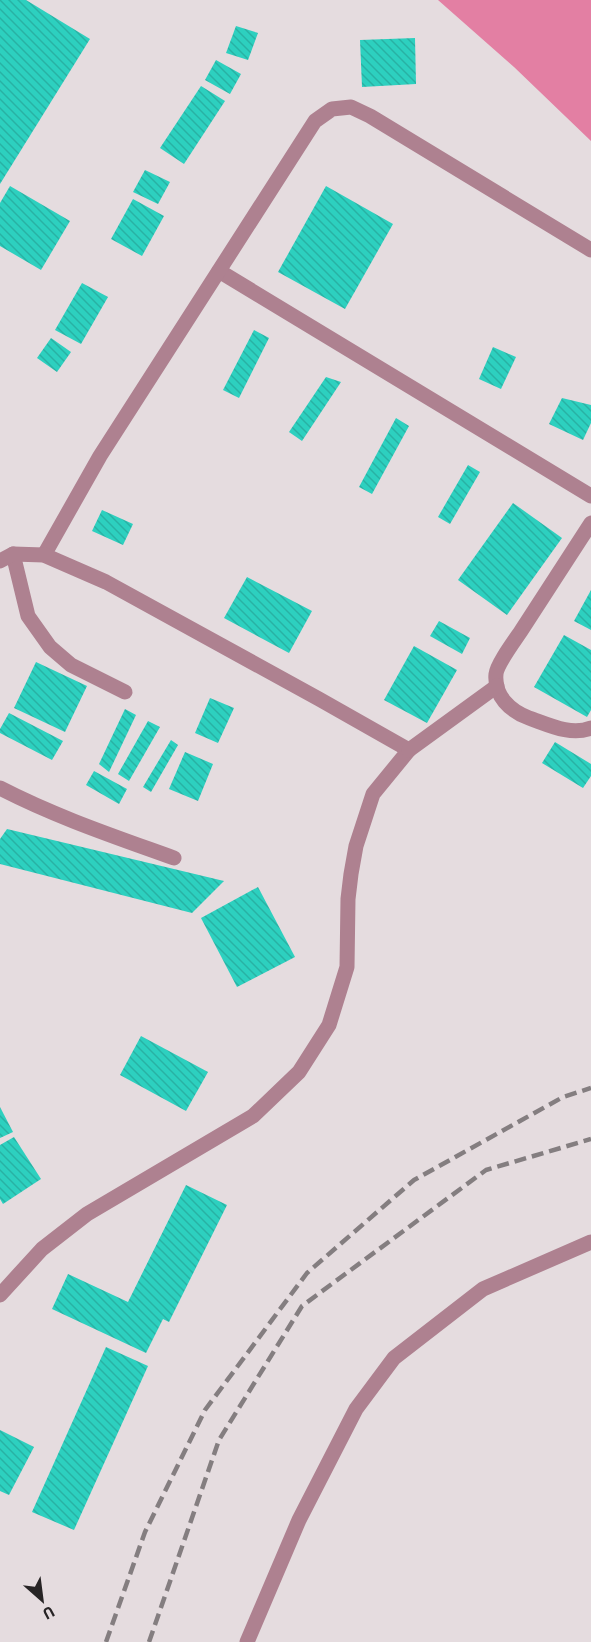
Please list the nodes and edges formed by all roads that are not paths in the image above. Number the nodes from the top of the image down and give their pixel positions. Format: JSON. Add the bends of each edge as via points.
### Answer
{"nodes":[{"id":1,"x":591,"y":250,"type":"edge"},
{"id":2,"x":219,"y":271,"type":"junction"},
{"id":3,"x":591,"y":496,"type":"edge"},
{"id":4,"x":591,"y":523,"type":"edge"},
{"id":5,"x":44,"y":555,"type":"junction"},
{"id":6,"x":7,"y":557,"type":"edge"},
{"id":7,"x":496,"y":686,"type":"junction"},
{"id":8,"x":124,"y":692,"type":"dead end"},
{"id":9,"x":591,"y":728,"type":"edge"},
{"id":10,"x":409,"y":750,"type":"junction"},
{"id":11,"x":0,"y":788,"type":"edge"},
{"id":12,"x":174,"y":858,"type":"dead end"},
{"id":13,"x":591,"y":1242,"type":"edge"},
{"id":14,"x":0,"y":1295,"type":"edge"},
{"id":15,"x":247,"y":1642,"type":"edge"}],
"edges":[{"from":1,"to":2,"type":"lane","via":[[351,107],[332,109],[315,121]]},
{"from":2,"to":3,"type":"lane"},
{"from":2,"to":5,"type":"lane","via":[[100,456]]},
{"from":4,"to":7,"type":"lane","via":[[496,672]]},
{"from":5,"to":6,"type":"lane"},
{"from":5,"to":10,"type":"lane","via":[[106,582]]},
{"from":6,"to":8,"type":"lane","via":[[28,616],[50,647],[71,664]]},
{"from":7,"to":9,"type":"lane","via":[[504,703],[521,715],[563,730]]},
{"from":7,"to":10,"type":"lane"},
{"from":10,"to":14,"type":"lane","via":[[373,794],[351,874],[347,968],[329,1025],[299,1072],[253,1116],[87,1214],[42,1249]]},
{"from":11,"to":12,"type":"lane","via":[[103,833]]},
{"from":13,"to":15,"type":"lane","via":[[483,1289],[394,1358],[356,1409],[299,1520]]}]}
